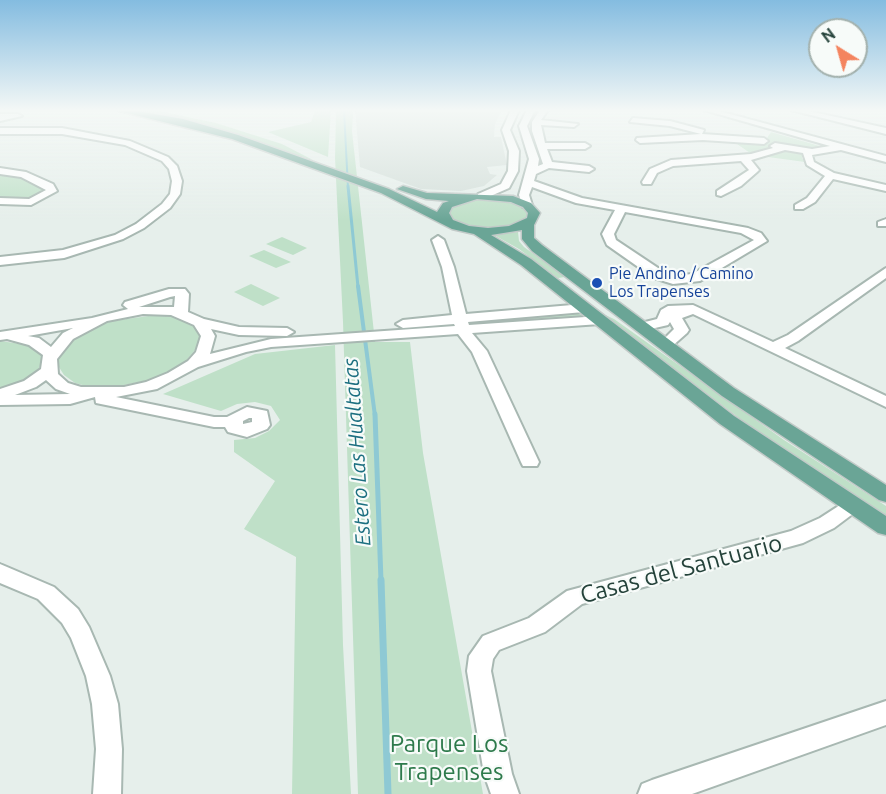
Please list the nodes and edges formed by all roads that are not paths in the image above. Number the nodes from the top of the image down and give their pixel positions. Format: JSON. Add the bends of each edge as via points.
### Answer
{"nodes":[{"id":1,"x":136,"y":147,"type":"edge"},
{"id":2,"x":268,"y":147,"type":"edge"},
{"id":3,"x":295,"y":147,"type":"edge"},
{"id":4,"x":512,"y":147,"type":"edge"},
{"id":5,"x":530,"y":147,"type":"edge"},
{"id":6,"x":543,"y":147,"type":"edge"},
{"id":7,"x":840,"y":147,"type":"joint"},
{"id":8,"x":783,"y":148,"type":"joint"},
{"id":9,"x":807,"y":152,"type":"junction"},
{"id":10,"x":744,"y":158,"type":"junction"},
{"id":11,"x":886,"y":159,"type":"edge"},
{"id":12,"x":327,"y":165,"type":"junction"},
{"id":13,"x":548,"y":165,"type":"junction"},
{"id":14,"x":589,"y":169,"type":"dead end"},
{"id":15,"x":0,"y":171,"type":"edge"},
{"id":16,"x":831,"y":175,"type":"junction"},
{"id":17,"x":531,"y":177,"type":"junction"},
{"id":18,"x":366,"y":180,"type":"junction"},
{"id":19,"x":646,"y":182,"type":"dead end"},
{"id":20,"x":886,"y":188,"type":"edge"},
{"id":21,"x":545,"y":190,"type":"junction"},
{"id":22,"x":721,"y":193,"type":"dead end"},
{"id":23,"x":482,"y":196,"type":"junction"},
{"id":24,"x":466,"y":198,"type":"junction"},
{"id":25,"x":525,"y":200,"type":"junction"},
{"id":26,"x":0,"y":201,"type":"edge"},
{"id":27,"x":799,"y":207,"type":"dead end"},
{"id":28,"x":621,"y":209,"type":"junction"},
{"id":29,"x":448,"y":222,"type":"junction"},
{"id":30,"x":528,"y":224,"type":"junction"},
{"id":31,"x":473,"y":231,"type":"junction"},
{"id":32,"x":438,"y":240,"type":"dead end"},
{"id":33,"x":0,"y":261,"type":"edge"},
{"id":34,"x":886,"y":272,"type":"edge"},
{"id":35,"x":584,"y":308,"type":"junction"},
{"id":36,"x":624,"y":314,"type":"junction"},
{"id":37,"x":706,"y":315,"type":"junction"},
{"id":38,"x":600,"y":320,"type":"junction"},
{"id":39,"x":95,"y":321,"type":"junction"},
{"id":40,"x":200,"y":322,"type":"junction"},
{"id":41,"x":461,"y":324,"type":"junction"},
{"id":42,"x":642,"y":327,"type":"junction"},
{"id":43,"x":320,"y":334,"type":"junction"},
{"id":44,"x":0,"y":337,"type":"edge"},
{"id":45,"x":665,"y":345,"type":"junction"},
{"id":46,"x":772,"y":348,"type":"junction"},
{"id":47,"x":51,"y":354,"type":"junction"},
{"id":48,"x":193,"y":364,"type":"junction"},
{"id":49,"x":48,"y":371,"type":"junction"},
{"id":50,"x":151,"y":386,"type":"junction"},
{"id":51,"x":94,"y":393,"type":"junction"},
{"id":52,"x":0,"y":394,"type":"edge"},
{"id":53,"x":0,"y":400,"type":"edge"},
{"id":54,"x":886,"y":402,"type":"edge"},
{"id":55,"x":154,"y":407,"type":"junction"},
{"id":56,"x":232,"y":422,"type":"dead end"},
{"id":57,"x":530,"y":462,"type":"dead end"},
{"id":58,"x":886,"y":495,"type":"edge"},
{"id":59,"x":851,"y":505,"type":"junction"},
{"id":60,"x":886,"y":527,"type":"edge"},
{"id":61,"x":0,"y":573,"type":"edge"},
{"id":62,"x":886,"y":713,"type":"edge"},
{"id":63,"x":107,"y":794,"type":"edge"},
{"id":64,"x":505,"y":794,"type":"edge"},
{"id":65,"x":652,"y":794,"type":"edge"}],
"edges":[{"from":1,"to":33,"type":"street","via":[[168,161],[176,172],[177,186],[161,211],[119,237],[64,254]]},
{"from":2,"to":12,"type":"main road"},
{"from":3,"to":12,"type":"main road"},
{"from":4,"to":23,"type":"street","via":[[513,171],[505,186]]},
{"from":5,"to":17,"type":"street"},
{"from":6,"to":13,"type":"street"},
{"from":7,"to":9,"type":"street"},
{"from":7,"to":11,"type":"street"},
{"from":8,"to":9,"type":"street"},
{"from":8,"to":10,"type":"street"},
{"from":9,"to":16,"type":"street","via":[[810,163]]},
{"from":10,"to":19,"type":"street","via":[[671,163],[653,171]]},
{"from":10,"to":22,"type":"street","via":[[754,170]]},
{"from":12,"to":18,"type":"main road"},
{"from":13,"to":14,"type":"street"},
{"from":13,"to":17,"type":"street"},
{"from":15,"to":26,"type":"street","via":[[30,176],[52,191],[31,202]]},
{"from":16,"to":20,"type":"street"},
{"from":16,"to":27,"type":"street","via":[[811,200]]},
{"from":17,"to":21,"type":"street"},
{"from":17,"to":25,"type":"street"},
{"from":18,"to":24,"type":"main road","via":[[420,195]]},
{"from":18,"to":29,"type":"main road"},
{"from":21,"to":25,"type":"street"},
{"from":21,"to":28,"type":"street"},
{"from":23,"to":24,"type":"main road"},
{"from":23,"to":25,"type":"main road"},
{"from":24,"to":29,"type":"main road","via":[[445,208],[443,213]]},
{"from":25,"to":30,"type":"main road","via":[[534,216]]},
{"from":28,"to":28,"type":"street","via":[[608,234],[611,242],[674,280],[695,278],[761,241],[744,230]]},
{"from":29,"to":31,"type":"main road"},
{"from":30,"to":31,"type":"main road","via":[[504,232]]},
{"from":30,"to":36,"type":"main road","via":[[526,236],[533,245]]},
{"from":31,"to":35,"type":"main road","via":[[516,255]]},
{"from":32,"to":41,"type":"street"},
{"from":34,"to":46,"type":"street","via":[[793,338]]},
{"from":35,"to":36,"type":"main road"},
{"from":35,"to":38,"type":"main road"},
{"from":35,"to":41,"type":"street"},
{"from":36,"to":42,"type":"main road"},
{"from":37,"to":42,"type":"street","via":[[677,308],[666,313],[660,324]]},
{"from":37,"to":45,"type":"street","via":[[675,315],[674,320],[682,330]]},
{"from":37,"to":46,"type":"street"},
{"from":38,"to":41,"type":"street"},
{"from":38,"to":59,"type":"main road","via":[[718,414]]},
{"from":39,"to":40,"type":"street","via":[[154,310],[181,313]]},
{"from":39,"to":44,"type":"street","via":[[70,322]]},
{"from":39,"to":47,"type":"street","via":[[68,336]]},
{"from":40,"to":43,"type":"street","via":[[247,332]]},
{"from":40,"to":48,"type":"street","via":[[208,341]]},
{"from":41,"to":43,"type":"street"},
{"from":41,"to":57,"type":"street","via":[[479,351]]},
{"from":42,"to":45,"type":"main road"},
{"from":43,"to":48,"type":"street","via":[[258,345]]},
{"from":44,"to":47,"type":"street","via":[[34,341]]},
{"from":45,"to":58,"type":"main road","via":[[754,410]]},
{"from":46,"to":54,"type":"street"},
{"from":47,"to":49,"type":"street"},
{"from":48,"to":50,"type":"street"},
{"from":49,"to":51,"type":"street","via":[[62,386]]},
{"from":49,"to":52,"type":"street","via":[[30,384]]},
{"from":50,"to":51,"type":"street"},
{"from":50,"to":55,"type":"street","via":[[147,396]]},
{"from":51,"to":53,"type":"street","via":[[70,399]]},
{"from":51,"to":55,"type":"street","via":[[106,401]]},
{"from":55,"to":56,"type":"street","via":[[214,422]]},
{"from":59,"to":60,"type":"main road"},
{"from":59,"to":64,"type":"street","name":"Casas del Santuario","via":[[827,523],[796,537],[575,597],[537,624],[491,643],[481,656],[479,671]]},
{"from":61,"to":63,"type":"street","via":[[46,593],[70,616],[81,634],[105,704]]},
{"from":62,"to":65,"type":"street"}]}
